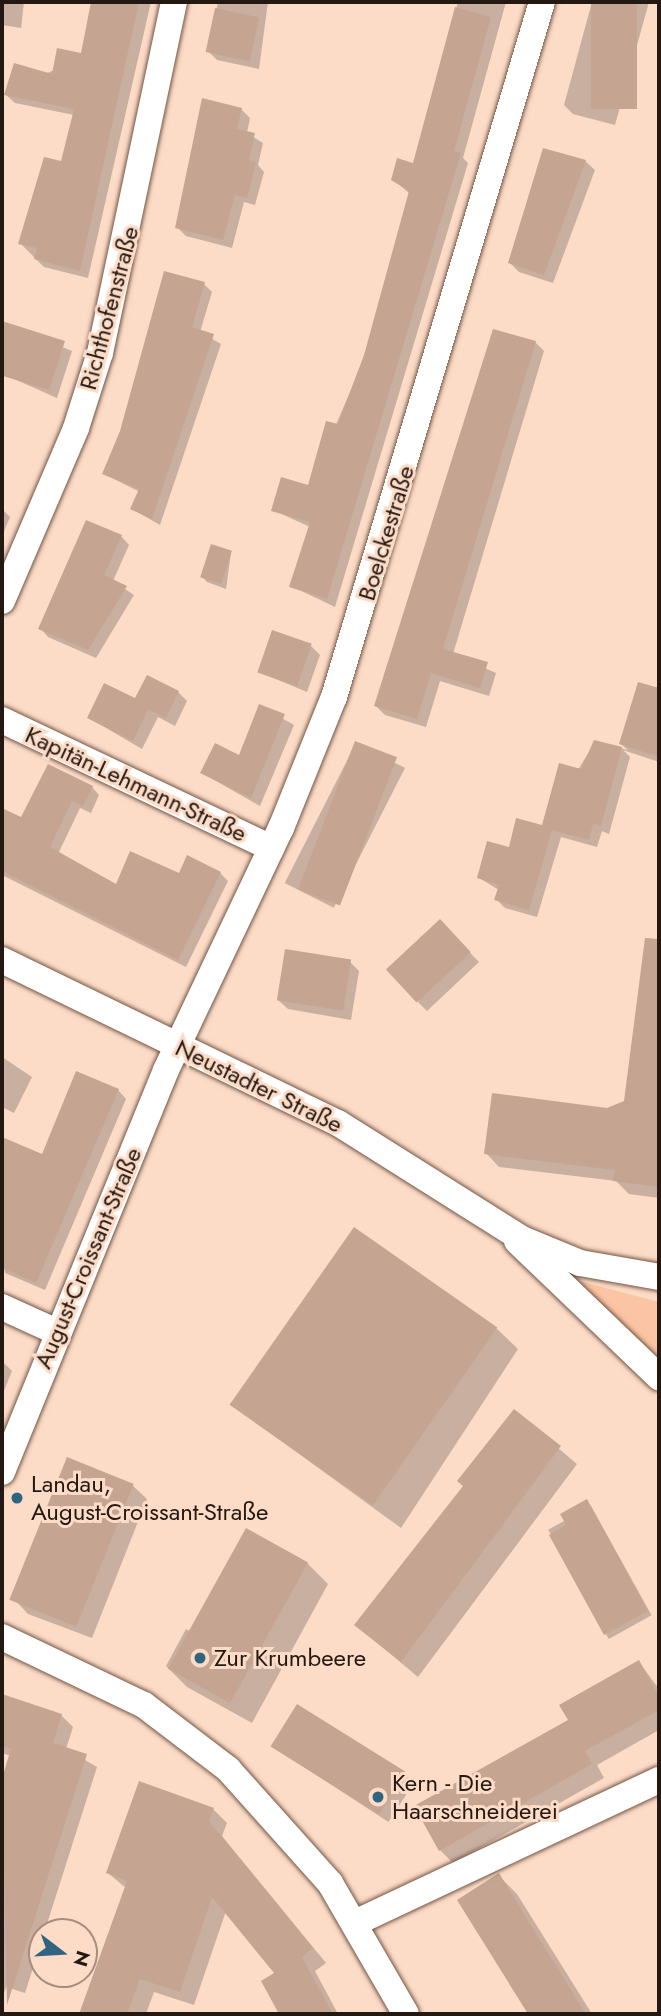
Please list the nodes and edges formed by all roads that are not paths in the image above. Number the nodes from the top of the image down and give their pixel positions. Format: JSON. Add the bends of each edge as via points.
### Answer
{"nodes":[{"id":1,"x":174,"y":2,"type":"edge"},
{"id":2,"x":542,"y":2,"type":"edge"},
{"id":3,"x":2,"y":601,"type":"edge"},
{"id":4,"x":2,"y":720,"type":"edge"},
{"id":5,"x":271,"y":848,"type":"junction"},
{"id":6,"x":2,"y":960,"type":"edge"},
{"id":7,"x":177,"y":1045,"type":"junction"},
{"id":8,"x":507,"y":1230,"type":"junction"},
{"id":9,"x":659,"y":1277,"type":"edge"},
{"id":10,"x":2,"y":1307,"type":"edge"},
{"id":11,"x":57,"y":1332,"type":"junction"},
{"id":12,"x":659,"y":1377,"type":"edge"},
{"id":13,"x":2,"y":1472,"type":"edge"},
{"id":14,"x":2,"y":1637,"type":"edge"},
{"id":15,"x":659,"y":1780,"type":"edge"},
{"id":16,"x":356,"y":1922,"type":"junction"},
{"id":17,"x":406,"y":2014,"type":"edge"}],
"edges":[{"from":1,"to":3,"type":"street","name":"Richthofenstraße","via":[[100,353],[76,428]]},
{"from":2,"to":5,"type":"street","name":"Boelckestraße","via":[[353,642]]},
{"from":4,"to":5,"type":"street","name":"Kapitän-Lehmann-Straße"},
{"from":5,"to":7,"type":"street","name":"Boelckestraße"},
{"from":6,"to":7,"type":"street","name":"Neustadter Straße"},
{"from":7,"to":8,"type":"street","name":"Neustadter Straße","via":[[338,1123]]},
{"from":7,"to":11,"type":"street","name":"August-Croissant-Straße"},
{"from":8,"to":9,"type":"street","name":"Neustadter Straße","via":[[580,1263]]},
{"from":8,"to":12,"type":"street","name":"Neustadter Straße","via":[[551,1280]]},
{"from":10,"to":11,"type":"street"},
{"from":11,"to":13,"type":"street","name":"August-Croissant-Straße"},
{"from":14,"to":16,"type":"street","via":[[95,1679],[199,1743],[303,1849]]},
{"from":15,"to":16,"type":"street"},
{"from":16,"to":17,"type":"street"}]}
